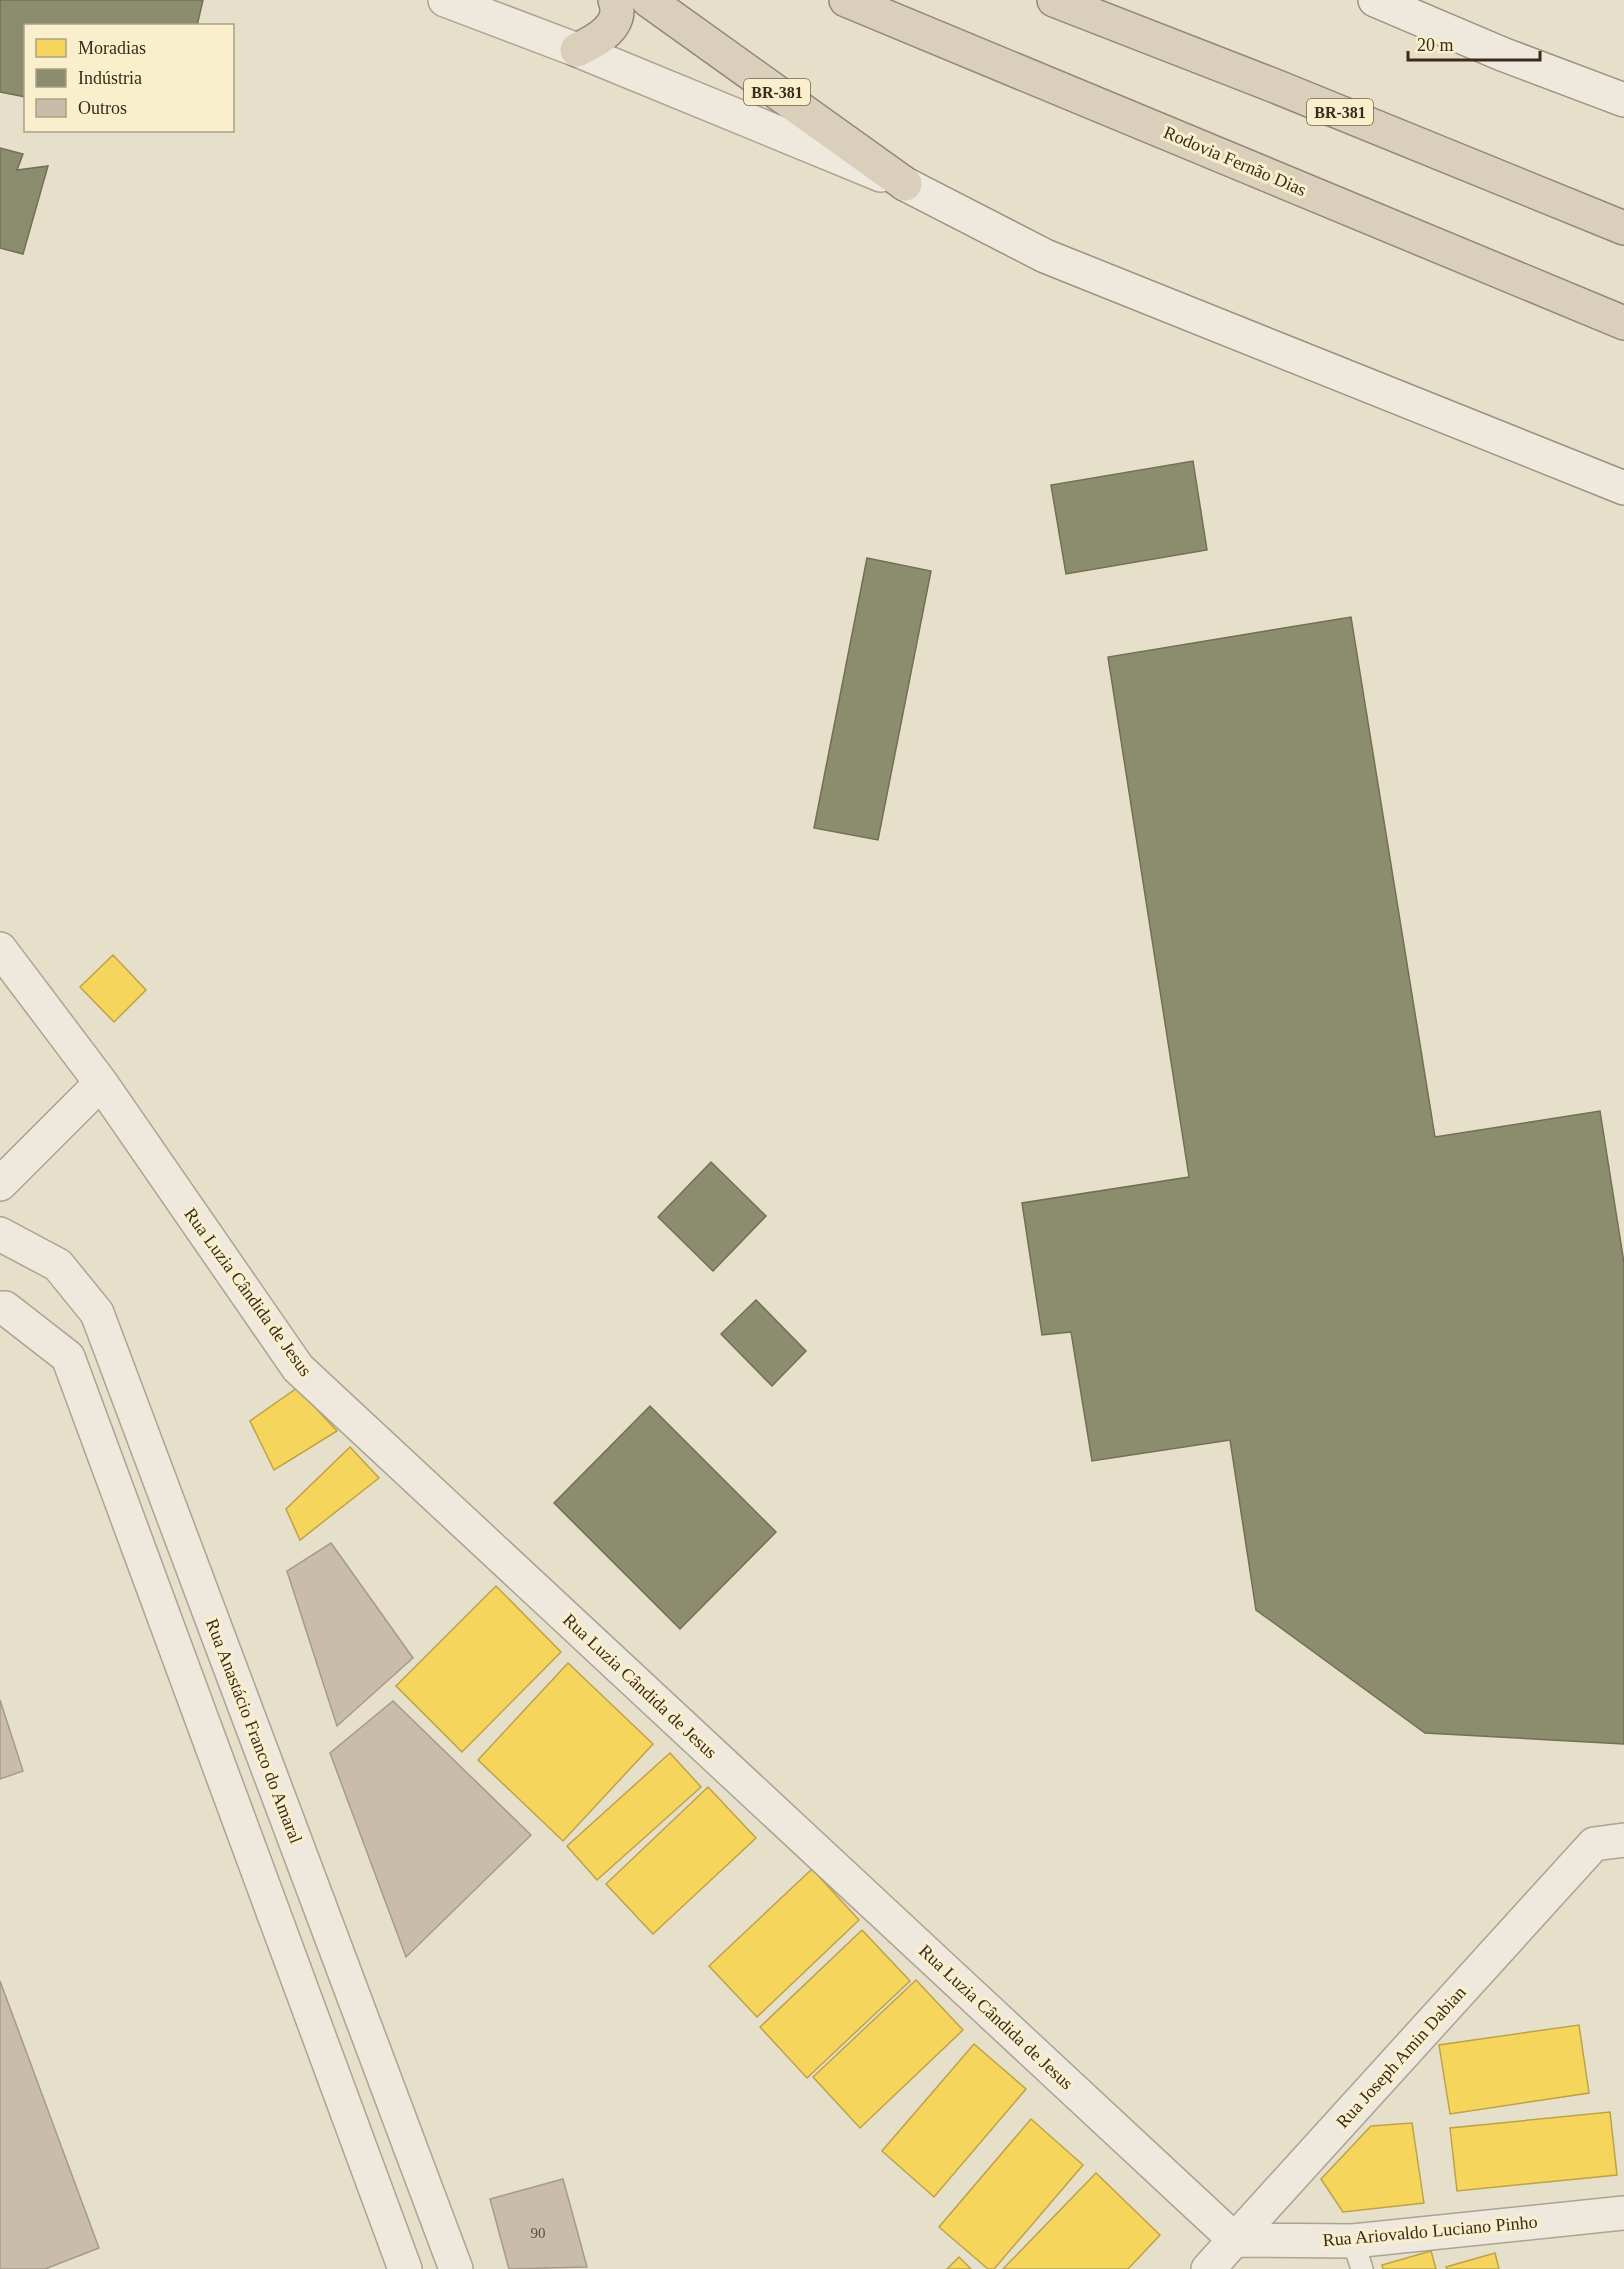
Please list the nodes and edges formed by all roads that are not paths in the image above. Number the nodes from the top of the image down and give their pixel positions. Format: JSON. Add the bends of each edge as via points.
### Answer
{"nodes":[{"id":1,"x":445,"y":0,"type":"edge"},
{"id":2,"x":615,"y":0,"type":"edge"},
{"id":3,"x":648,"y":0,"type":"edge"},
{"id":4,"x":846,"y":0,"type":"edge"},
{"id":5,"x":1054,"y":0,"type":"edge"},
{"id":6,"x":1105,"y":0,"type":"edge"},
{"id":7,"x":1375,"y":0,"type":"edge"},
{"id":8,"x":577,"y":50,"type":"junction"},
{"id":9,"x":1275,"y":86,"type":"junction"},
{"id":10,"x":1624,"y":100,"type":"edge"},
{"id":11,"x":905,"y":184,"type":"junction"},
{"id":12,"x":1624,"y":228,"type":"edge"},
{"id":13,"x":1624,"y":323,"type":"edge"},
{"id":14,"x":1624,"y":488,"type":"edge"},
{"id":15,"x":0,"y":949,"type":"edge"},
{"id":16,"x":101,"y":1083,"type":"junction"},
{"id":17,"x":0,"y":1184,"type":"edge"},
{"id":18,"x":0,"y":1234,"type":"edge"},
{"id":19,"x":0,"y":1308,"type":"edge"},
{"id":20,"x":1609,"y":1842,"type":"edge"},
{"id":21,"x":1624,"y":2213,"type":"edge"},
{"id":22,"x":1235,"y":2240,"type":"junction"},
{"id":23,"x":1358,"y":2255,"type":"edge"},
{"id":24,"x":405,"y":2269,"type":"edge"},
{"id":25,"x":456,"y":2269,"type":"edge"},
{"id":26,"x":1208,"y":2269,"type":"edge"}],
"edges":[{"from":1,"to":8,"type":"street"},
{"from":2,"to":8,"type":"highway","via":[[614,24],[600,39]]},
{"from":3,"to":11,"type":"highway","number":"BR-381"},
{"from":4,"to":13,"type":"highway","name":"Rodovia Fernão Dias"},
{"from":5,"to":9,"type":"highway","number":"BR-381"},
{"from":6,"to":9,"type":"highway"},
{"from":7,"to":10,"type":"street"},
{"from":8,"to":11,"type":"street"},
{"from":9,"to":12,"type":"highway","number":"BR-381"},
{"from":11,"to":14,"type":"street","number":"BR-381","via":[[1044,256]]},
{"from":15,"to":16,"type":"street","name":"Rua Luzia Cândida de Jesus"},
{"from":16,"to":17,"type":"street"},
{"from":16,"to":22,"type":"street","name":"Rua Luzia Cândida de Jesus","via":[[298,1368]]},
{"from":18,"to":25,"type":"street","name":"Rua Anastácio Franco do Amaral","via":[[58,1265],[97,1313]]},
{"from":19,"to":24,"type":"street","via":[[68,1357]]},
{"from":20,"to":22,"type":"street","name":"Rua Joseph Amin Dabian"},
{"from":21,"to":23,"type":"street","name":"Rua Ariovaldo Luciano Pinho"},
{"from":22,"to":23,"type":"street","name":"Rua Ariovaldo Luciano Pinho"},
{"from":22,"to":26,"type":"street","name":"Rua Joseph Amin Dabian"}]}
